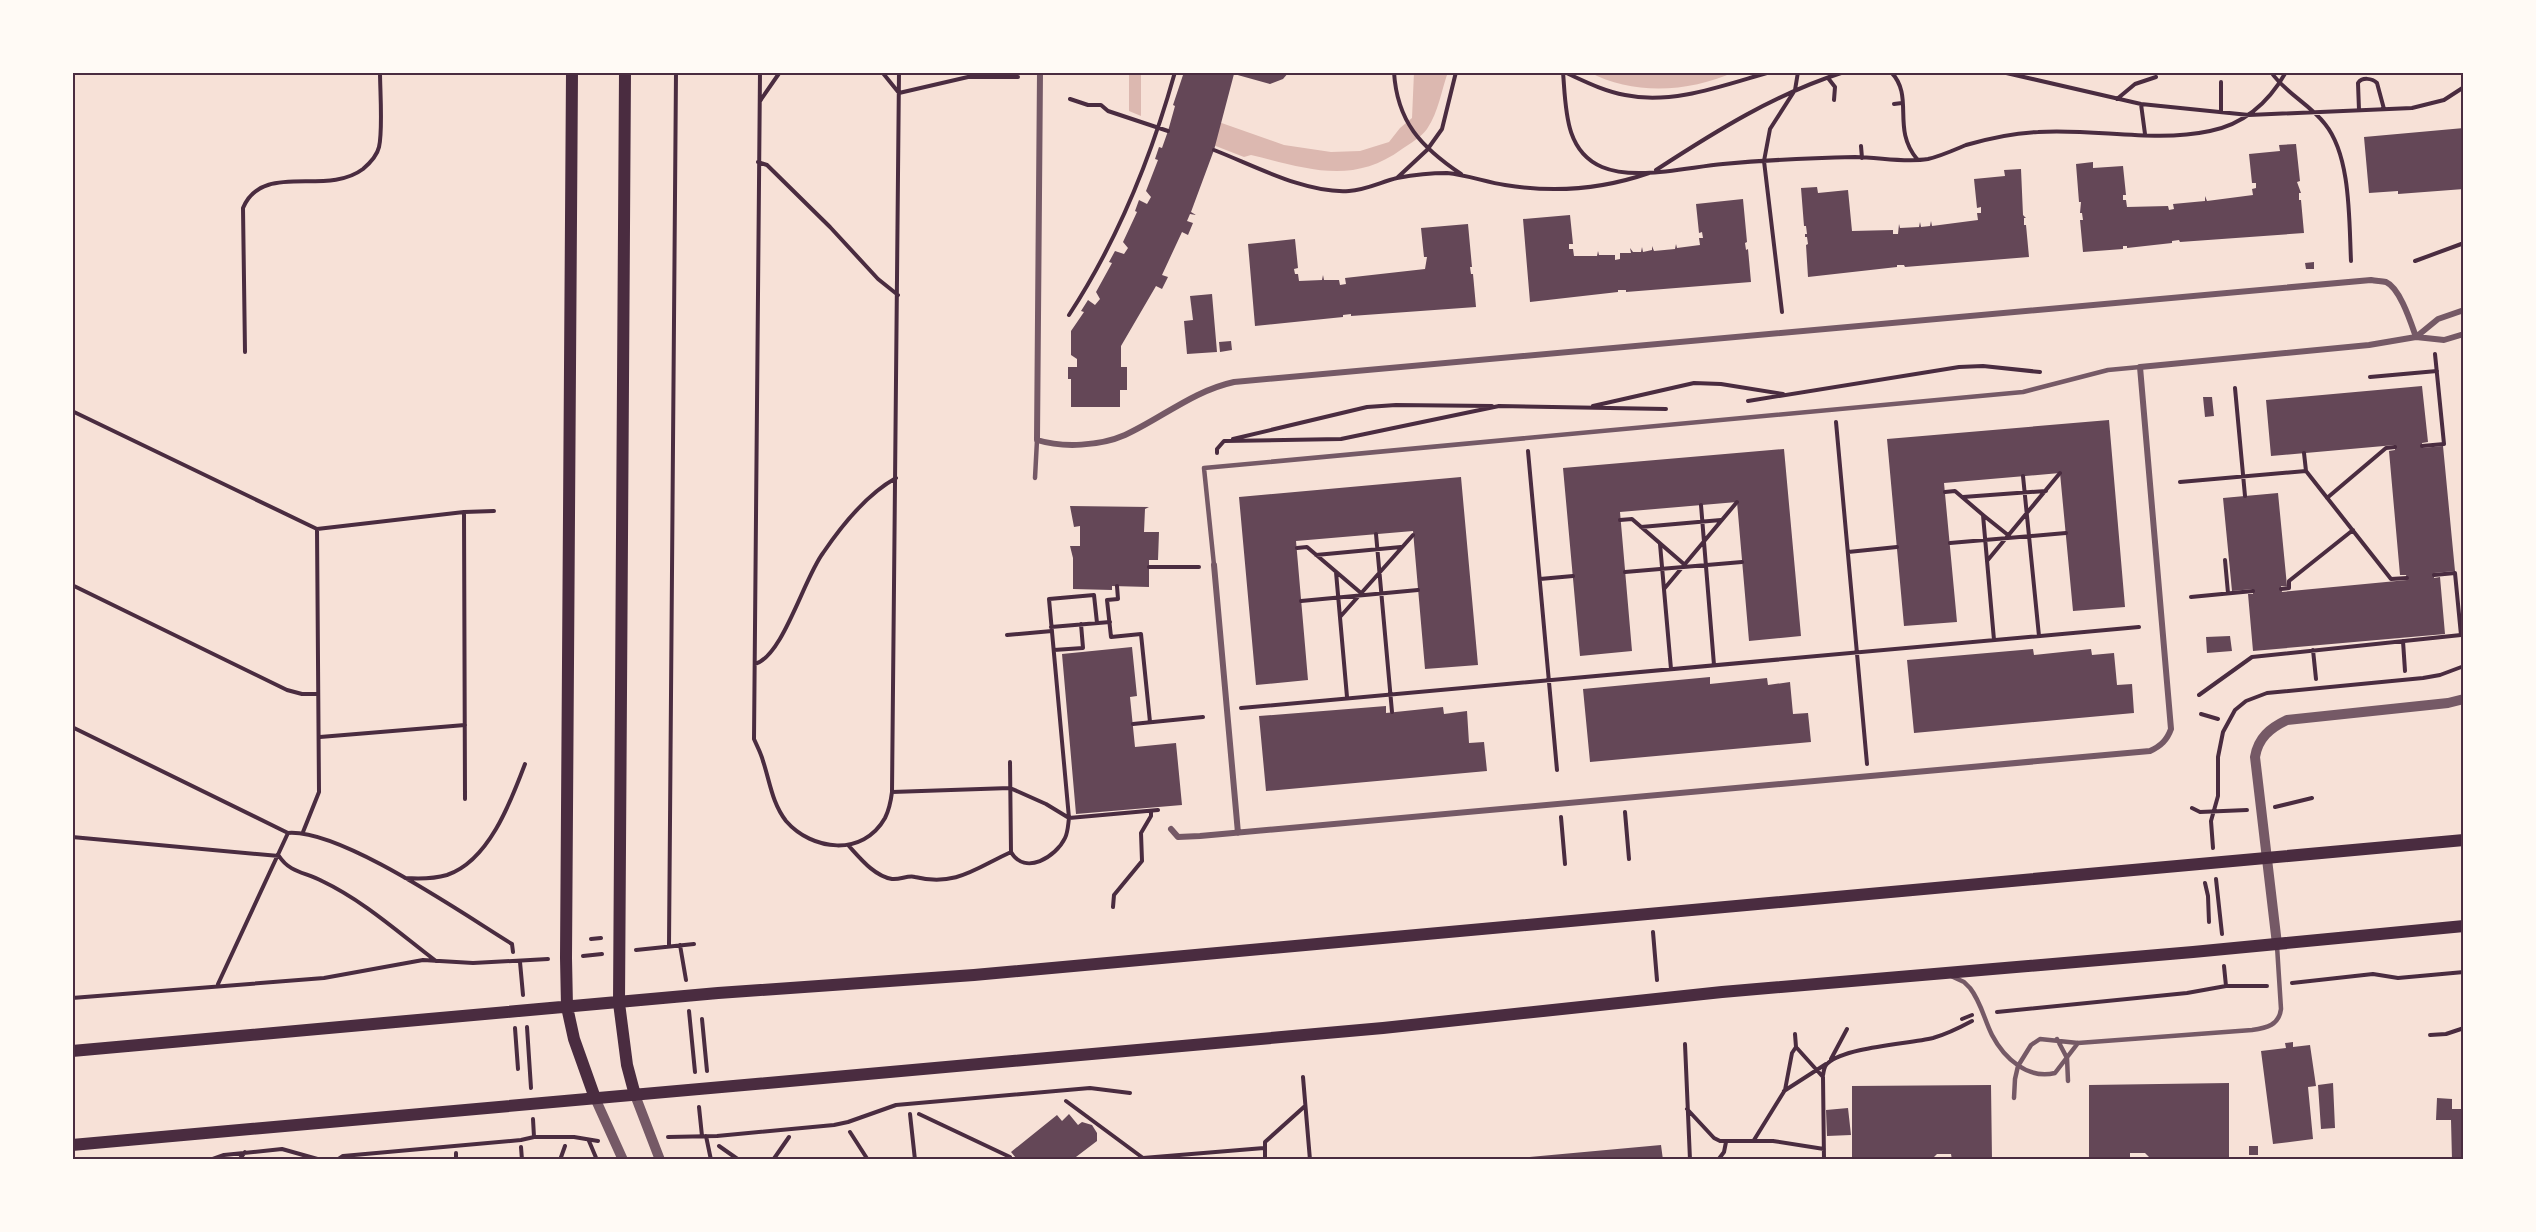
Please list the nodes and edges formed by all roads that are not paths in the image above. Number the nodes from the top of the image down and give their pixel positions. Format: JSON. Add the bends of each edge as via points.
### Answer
{"nodes":[{"id":1,"x":572,"y":72,"type":"edge"},
{"id":2,"x":625,"y":72,"type":"edge"},
{"id":3,"x":1040,"y":72,"type":"edge"},
{"id":4,"x":2464,"y":310,"type":"edge"},
{"id":5,"x":2464,"y":334,"type":"edge"},
{"id":6,"x":2416,"y":337,"type":"junction"},
{"id":7,"x":2140,"y":367,"type":"junction"},
{"id":8,"x":1037,"y":440,"type":"junction"},
{"id":9,"x":1035,"y":478,"type":"dead end"},
{"id":10,"x":1214,"y":565,"type":"joint"},
{"id":11,"x":2464,"y":699,"type":"edge"},
{"id":12,"x":1171,"y":829,"type":"dead end"},
{"id":13,"x":1238,"y":833,"type":"junction"},
{"id":14,"x":2464,"y":840,"type":"edge"},
{"id":15,"x":2267,"y":858,"type":"junction"},
{"id":16,"x":2464,"y":926,"type":"edge"},
{"id":17,"x":2277,"y":944,"type":"junction"},
{"id":18,"x":1937,"y":973,"type":"junction"},
{"id":19,"x":619,"y":1002,"type":"junction"},
{"id":20,"x":567,"y":1007,"type":"junction"},
{"id":21,"x":2057,"y":1039,"type":"junction"},
{"id":22,"x":2078,"y":1043,"type":"junction"},
{"id":23,"x":72,"y":1051,"type":"edge"},
{"id":24,"x":2067,"y":1058,"type":"junction"},
{"id":25,"x":2018,"y":1066,"type":"junction"},
{"id":26,"x":2068,"y":1081,"type":"dead end"},
{"id":27,"x":635,"y":1095,"type":"junction"},
{"id":28,"x":595,"y":1098,"type":"junction"},
{"id":29,"x":2014,"y":1098,"type":"dead end"},
{"id":30,"x":72,"y":1145,"type":"edge"},
{"id":31,"x":623,"y":1160,"type":"edge"},
{"id":32,"x":660,"y":1160,"type":"edge"}],
"edges":[{"from":1,"to":20,"type":"main road"},
{"from":2,"to":19,"type":"main road"},
{"from":3,"to":8,"type":"street"},
{"from":4,"to":6,"type":"street","via":[[2438,319]]},
{"from":5,"to":6,"type":"street","via":[[2444,340]]},
{"from":6,"to":7,"type":"street"},
{"from":6,"to":8,"type":"street","via":[[2391,285],[2371,280],[1248,381],[1209,389],[1123,436],[1078,444]]},
{"from":7,"to":10,"type":"lane","via":[[2109,370],[2023,392],[1204,468]]},
{"from":7,"to":13,"type":"street","via":[[2171,712],[2168,738],[2159,747],[2134,754]]},
{"from":8,"to":9,"type":"lane"},
{"from":10,"to":13,"type":"street"},
{"from":11,"to":15,"type":"street","via":[[2287,720],[2266,733],[2254,757]]},
{"from":12,"to":13,"type":"street","via":[[1174,835],[1184,837]]},
{"from":14,"to":15,"type":"main road"},
{"from":15,"to":17,"type":"street"},
{"from":15,"to":19,"type":"main road","via":[[974,975]]},
{"from":16,"to":17,"type":"main road"},
{"from":17,"to":18,"type":"main road"},
{"from":17,"to":22,"type":"lane","via":[[2281,1009],[2280,1017],[2271,1026]]},
{"from":18,"to":25,"type":"lane","via":[[1952,976],[1970,988],[1992,1035]]},
{"from":18,"to":27,"type":"main road","via":[[1407,1026]]},
{"from":19,"to":20,"type":"main road"},
{"from":19,"to":27,"type":"main road"},
{"from":20,"to":23,"type":"main road"},
{"from":20,"to":28,"type":"main road"},
{"from":21,"to":22,"type":"lane"},
{"from":21,"to":24,"type":"lane"},
{"from":21,"to":25,"type":"lane","via":[[2035,1041]]},
{"from":22,"to":24,"type":"lane"},
{"from":24,"to":25,"type":"lane","via":[[2055,1073],[2047,1075]]},
{"from":24,"to":26,"type":"lane"},
{"from":25,"to":29,"type":"lane"},
{"from":27,"to":28,"type":"main road"},
{"from":27,"to":32,"type":"street"},
{"from":28,"to":30,"type":"main road"},
{"from":28,"to":31,"type":"street"}]}
